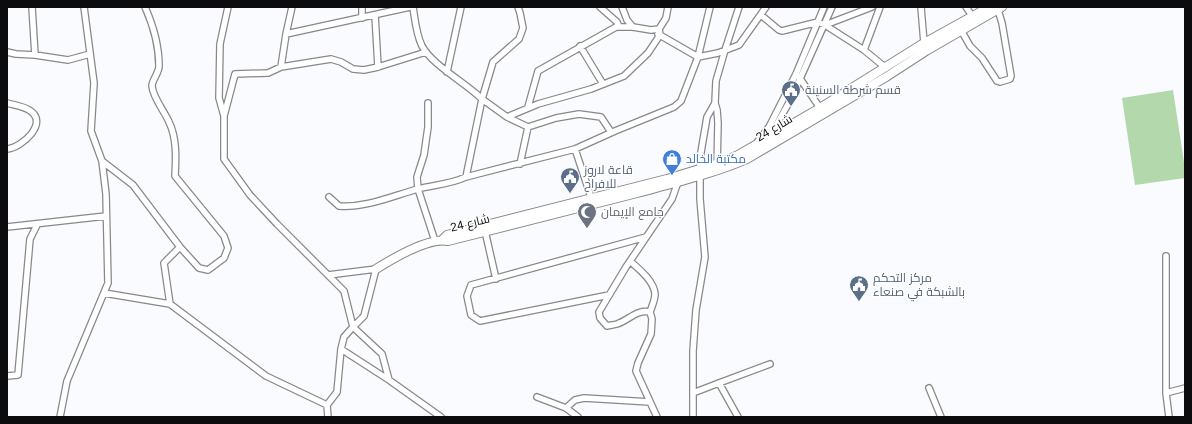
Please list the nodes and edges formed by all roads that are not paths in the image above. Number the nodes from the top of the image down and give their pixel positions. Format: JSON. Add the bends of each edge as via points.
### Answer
{"nodes":[{"id":1,"x":32,"y":7,"type":"edge"},
{"id":2,"x":84,"y":7,"type":"edge"},
{"id":3,"x":145,"y":7,"type":"edge"},
{"id":4,"x":228,"y":7,"type":"edge"},
{"id":5,"x":292,"y":7,"type":"edge"},
{"id":6,"x":362,"y":7,"type":"edge"},
{"id":7,"x":412,"y":7,"type":"edge"},
{"id":8,"x":460,"y":7,"type":"edge"},
{"id":9,"x":518,"y":7,"type":"edge"},
{"id":10,"x":600,"y":7,"type":"edge"},
{"id":11,"x":622,"y":7,"type":"edge"},
{"id":12,"x":668,"y":7,"type":"edge"},
{"id":13,"x":710,"y":7,"type":"edge"},
{"id":14,"x":739,"y":7,"type":"edge"},
{"id":15,"x":766,"y":7,"type":"edge"},
{"id":16,"x":824,"y":7,"type":"edge"},
{"id":17,"x":832,"y":7,"type":"edge"},
{"id":18,"x":872,"y":7,"type":"edge"},
{"id":19,"x":880,"y":7,"type":"edge"},
{"id":20,"x":921,"y":7,"type":"edge"},
{"id":21,"x":966,"y":7,"type":"edge"},
{"id":22,"x":989,"y":7,"type":"edge"},
{"id":23,"x":1000,"y":8,"type":"edge"},
{"id":24,"x":375,"y":15,"type":"junction"},
{"id":25,"x":762,"y":15,"type":"junction"},
{"id":26,"x":973,"y":17,"type":"junction"},
{"id":27,"x":362,"y":18,"type":"junction"},
{"id":28,"x":818,"y":22,"type":"junction"},
{"id":29,"x":824,"y":25,"type":"junction"},
{"id":30,"x":619,"y":27,"type":"junction"},
{"id":31,"x":633,"y":27,"type":"junction"},
{"id":32,"x":660,"y":29,"type":"junction"},
{"id":33,"x":651,"y":30,"type":"junction"},
{"id":34,"x":962,"y":30,"type":"junction"},
{"id":35,"x":286,"y":34,"type":"junction"},
{"id":36,"x":660,"y":36,"type":"junction"},
{"id":37,"x":924,"y":43,"type":"junction"},
{"id":38,"x":580,"y":46,"type":"junction"},
{"id":39,"x":725,"y":50,"type":"junction"},
{"id":40,"x":864,"y":50,"type":"junction"},
{"id":41,"x":7,"y":52,"type":"edge"},
{"id":42,"x":426,"y":52,"type":"junction"},
{"id":43,"x":90,"y":54,"type":"junction"},
{"id":44,"x":35,"y":55,"type":"junction"},
{"id":45,"x":698,"y":57,"type":"junction"},
{"id":46,"x":281,"y":67,"type":"junction"},
{"id":47,"x":378,"y":67,"type":"junction"},
{"id":48,"x":886,"y":68,"type":"junction"},
{"id":49,"x":447,"y":72,"type":"junction"},
{"id":50,"x":798,"y":76,"type":"junction"},
{"id":51,"x":603,"y":84,"type":"junction"},
{"id":52,"x":482,"y":99,"type":"junction"},
{"id":53,"x":7,"y":103,"type":"edge"},
{"id":54,"x":428,"y":103,"type":"dead end"},
{"id":55,"x":715,"y":103,"type":"junction"},
{"id":56,"x":528,"y":107,"type":"junction"},
{"id":57,"x":820,"y":108,"type":"junction"},
{"id":58,"x":224,"y":116,"type":"junction"},
{"id":59,"x":507,"y":117,"type":"junction"},
{"id":60,"x":528,"y":127,"type":"junction"},
{"id":61,"x":776,"y":127,"type":"junction"},
{"id":62,"x":611,"y":132,"type":"junction"},
{"id":63,"x":769,"y":137,"type":"junction"},
{"id":64,"x":757,"y":143,"type":"junction"},
{"id":65,"x":7,"y":149,"type":"edge"},
{"id":66,"x":575,"y":149,"type":"junction"},
{"id":67,"x":756,"y":153,"type":"junction"},
{"id":68,"x":102,"y":161,"type":"junction"},
{"id":69,"x":520,"y":164,"type":"junction"},
{"id":70,"x":717,"y":167,"type":"junction"},
{"id":71,"x":700,"y":172,"type":"junction"},
{"id":72,"x":466,"y":177,"type":"junction"},
{"id":73,"x":679,"y":178,"type":"junction"},
{"id":74,"x":418,"y":189,"type":"junction"},
{"id":75,"x":329,"y":196,"type":"dead end"},
{"id":76,"x":592,"y":201,"type":"junction"},
{"id":77,"x":106,"y":216,"type":"junction"},
{"id":78,"x":37,"y":225,"type":"junction"},
{"id":79,"x":7,"y":228,"type":"edge"},
{"id":80,"x":485,"y":231,"type":"junction"},
{"id":81,"x":646,"y":237,"type":"junction"},
{"id":82,"x":439,"y":240,"type":"junction"},
{"id":83,"x":180,"y":247,"type":"junction"},
{"id":84,"x":1166,"y":256,"type":"dead end"},
{"id":85,"x":630,"y":261,"type":"junction"},
{"id":86,"x":376,"y":269,"type":"junction"},
{"id":87,"x":328,"y":275,"type":"junction"},
{"id":88,"x":496,"y":279,"type":"junction"},
{"id":89,"x":104,"y":293,"type":"junction"},
{"id":90,"x":609,"y":296,"type":"junction"},
{"id":91,"x":170,"y":304,"type":"junction"},
{"id":92,"x":650,"y":312,"type":"junction"},
{"id":93,"x":353,"y":327,"type":"junction"},
{"id":94,"x":341,"y":349,"type":"junction"},
{"id":95,"x":770,"y":364,"type":"dead end"},
{"id":96,"x":7,"y":376,"type":"edge"},
{"id":97,"x":389,"y":380,"type":"junction"},
{"id":98,"x":719,"y":383,"type":"junction"},
{"id":99,"x":929,"y":388,"type":"dead end"},
{"id":100,"x":1185,"y":388,"type":"edge"},
{"id":101,"x":692,"y":393,"type":"junction"},
{"id":102,"x":1166,"y":393,"type":"junction"},
{"id":103,"x":537,"y":397,"type":"dead end"},
{"id":104,"x":650,"y":402,"type":"junction"},
{"id":105,"x":327,"y":405,"type":"junction"},
{"id":106,"x":566,"y":408,"type":"junction"},
{"id":107,"x":60,"y":417,"type":"edge"},
{"id":108,"x":328,"y":417,"type":"edge"},
{"id":109,"x":441,"y":417,"type":"edge"},
{"id":110,"x":578,"y":417,"type":"edge"},
{"id":111,"x":657,"y":417,"type":"edge"},
{"id":112,"x":693,"y":417,"type":"edge"},
{"id":113,"x":738,"y":417,"type":"edge"},
{"id":114,"x":940,"y":417,"type":"edge"},
{"id":115,"x":1169,"y":417,"type":"edge"}],
"edges":[{"from":1,"to":44,"type":"street"},
{"from":2,"to":43,"type":"street"},
{"from":3,"to":83,"type":"street","via":[[155,35],[159,67],[152,86],[170,123],[175,145],[175,176],[224,236],[228,248],[224,258],[208,270],[199,268]]},
{"from":4,"to":58,"type":"street","via":[[220,44],[219,98]]},
{"from":5,"to":35,"type":"street"},
{"from":6,"to":27,"type":"street"},
{"from":7,"to":24,"type":"street"},
{"from":7,"to":42,"type":"street","via":[[421,44]]},
{"from":8,"to":49,"type":"street"},
{"from":9,"to":52,"type":"street","via":[[523,28],[519,39],[493,62]]},
{"from":10,"to":30,"type":"street"},
{"from":11,"to":31,"type":"street"},
{"from":12,"to":32,"type":"street"},
{"from":13,"to":45,"type":"street"},
{"from":14,"to":39,"type":"street"},
{"from":15,"to":25,"type":"street"},
{"from":16,"to":28,"type":"street"},
{"from":17,"to":29,"type":"street"},
{"from":18,"to":29,"type":"street"},
{"from":19,"to":40,"type":"street"},
{"from":20,"to":37,"type":"street"},
{"from":21,"to":26,"type":"street"},
{"from":22,"to":26,"type":"street","name":"شارع 24"},
{"from":23,"to":34,"type":"street","name":"شارع 24"},
{"from":23,"to":34,"type":"street","via":[[1010,78],[998,83],[982,58],[970,46]]},
{"from":24,"to":27,"type":"street"},
{"from":24,"to":47,"type":"street"},
{"from":25,"to":28,"type":"street","via":[[782,31]]},
{"from":25,"to":39,"type":"street","via":[[742,43]]},
{"from":26,"to":37,"type":"street","name":"شارع 24"},
{"from":27,"to":35,"type":"street"},
{"from":28,"to":29,"type":"street"},
{"from":28,"to":50,"type":"street"},
{"from":29,"to":40,"type":"street"},
{"from":29,"to":50,"type":"street"},
{"from":30,"to":31,"type":"street"},
{"from":30,"to":38,"type":"street"},
{"from":31,"to":33,"type":"street"},
{"from":32,"to":33,"type":"street"},
{"from":32,"to":36,"type":"street"},
{"from":33,"to":36,"type":"street"},
{"from":34,"to":61,"type":"street","name":"شارع 24","via":[[880,80]]},
{"from":35,"to":46,"type":"street"},
{"from":36,"to":45,"type":"street"},
{"from":36,"to":51,"type":"street","via":[[648,53],[624,76]]},
{"from":37,"to":48,"type":"street","name":"شارع 24"},
{"from":38,"to":51,"type":"street"},
{"from":38,"to":56,"type":"street","via":[[538,71]]},
{"from":39,"to":45,"type":"street"},
{"from":39,"to":55,"type":"street","via":[[716,81]]},
{"from":40,"to":48,"type":"street"},
{"from":41,"to":44,"type":"street"},
{"from":42,"to":47,"type":"street"},
{"from":42,"to":49,"type":"street"},
{"from":43,"to":44,"type":"street","via":[[68,60]]},
{"from":43,"to":68,"type":"street","via":[[94,83],[91,131]]},
{"from":45,"to":62,"type":"street","via":[[681,101],[674,107]]},
{"from":46,"to":47,"type":"street","via":[[334,59],[353,69]]},
{"from":46,"to":58,"type":"street","via":[[268,73],[234,74]]},
{"from":48,"to":57,"type":"street","name":"شارع 24"},
{"from":49,"to":52,"type":"street"},
{"from":50,"to":57,"type":"street"},
{"from":50,"to":61,"type":"street"},
{"from":51,"to":56,"type":"street"},
{"from":52,"to":59,"type":"street"},
{"from":52,"to":72,"type":"street"},
{"from":53,"to":65,"type":"street","via":[[29,110],[35,116],[36,125],[31,136],[12,149]]},
{"from":54,"to":74,"type":"street","via":[[428,126]]},
{"from":55,"to":70,"type":"street","via":[[718,123]]},
{"from":55,"to":71,"type":"street","via":[[708,117],[702,143]]},
{"from":56,"to":59,"type":"street"},
{"from":57,"to":61,"type":"street","name":"شارع 24"},
{"from":58,"to":87,"type":"street","via":[[224,159],[250,194]]},
{"from":59,"to":60,"type":"street"},
{"from":60,"to":62,"type":"street","via":[[579,114],[601,117]]},
{"from":60,"to":69,"type":"street"},
{"from":61,"to":63,"type":"street","name":"شارع 24"},
{"from":61,"to":64,"type":"street"},
{"from":61,"to":67,"type":"street","name":"شارع 24"},
{"from":62,"to":66,"type":"street"},
{"from":63,"to":64,"type":"street","name":"شارع 24"},
{"from":63,"to":67,"type":"street"},
{"from":64,"to":70,"type":"street","name":"شارع 24"},
{"from":66,"to":69,"type":"street"},
{"from":66,"to":76,"type":"street"},
{"from":67,"to":70,"type":"street","name":"شارع 24","via":[[747,159]]},
{"from":68,"to":77,"type":"street"},
{"from":68,"to":83,"type":"street","via":[[133,185]]},
{"from":69,"to":72,"type":"street"},
{"from":70,"to":71,"type":"street","name":"شارع 24"},
{"from":71,"to":73,"type":"street","name":"شارع 24"},
{"from":71,"to":101,"type":"street","via":[[705,257],[696,310]]},
{"from":72,"to":74,"type":"street"},
{"from":73,"to":76,"type":"street","name":"شارع 24"},
{"from":73,"to":81,"type":"street","via":[[672,199]]},
{"from":74,"to":75,"type":"street","via":[[353,206],[339,206]]},
{"from":74,"to":82,"type":"street"},
{"from":76,"to":80,"type":"street","name":"شارع 24"},
{"from":76,"to":82,"type":"street","name":"شارع 24","via":[[447,235]]},
{"from":77,"to":78,"type":"street"},
{"from":77,"to":89,"type":"street","via":[[108,283]]},
{"from":78,"to":79,"type":"street"},
{"from":78,"to":96,"type":"street","via":[[30,239],[18,375]]},
{"from":80,"to":82,"type":"street","name":"شارع 24","via":[[448,241]]},
{"from":80,"to":88,"type":"street"},
{"from":81,"to":85,"type":"street"},
{"from":81,"to":88,"type":"street"},
{"from":82,"to":86,"type":"street","via":[[392,259]]},
{"from":83,"to":91,"type":"street","via":[[164,263]]},
{"from":84,"to":102,"type":"street"},
{"from":85,"to":90,"type":"street"},
{"from":85,"to":92,"type":"street","via":[[650,281],[655,291]]},
{"from":86,"to":87,"type":"street"},
{"from":86,"to":93,"type":"street","via":[[364,316]]},
{"from":87,"to":93,"type":"street","via":[[344,291]]},
{"from":88,"to":90,"type":"street","via":[[471,285],[467,296],[472,315],[480,321]]},
{"from":89,"to":91,"type":"street"},
{"from":89,"to":107,"type":"street","via":[[68,381]]},
{"from":90,"to":92,"type":"street","via":[[599,312],[600,318],[607,326],[617,324],[638,312]]},
{"from":91,"to":105,"type":"street","via":[[266,376]]},
{"from":92,"to":104,"type":"street","via":[[651,334],[636,371]]},
{"from":93,"to":94,"type":"street","via":[[344,336]]},
{"from":93,"to":97,"type":"street","via":[[382,354]]},
{"from":94,"to":97,"type":"street"},
{"from":94,"to":105,"type":"street","via":[[337,392]]},
{"from":95,"to":98,"type":"street"},
{"from":97,"to":109,"type":"street"},
{"from":98,"to":101,"type":"street"},
{"from":98,"to":113,"type":"street"},
{"from":99,"to":114,"type":"street"},
{"from":100,"to":102,"type":"street"},
{"from":101,"to":112,"type":"street"},
{"from":102,"to":115,"type":"street"},
{"from":103,"to":106,"type":"street"},
{"from":104,"to":106,"type":"street","via":[[584,398],[575,400]]},
{"from":104,"to":111,"type":"street"},
{"from":105,"to":108,"type":"street"},
{"from":106,"to":110,"type":"street"}]}
